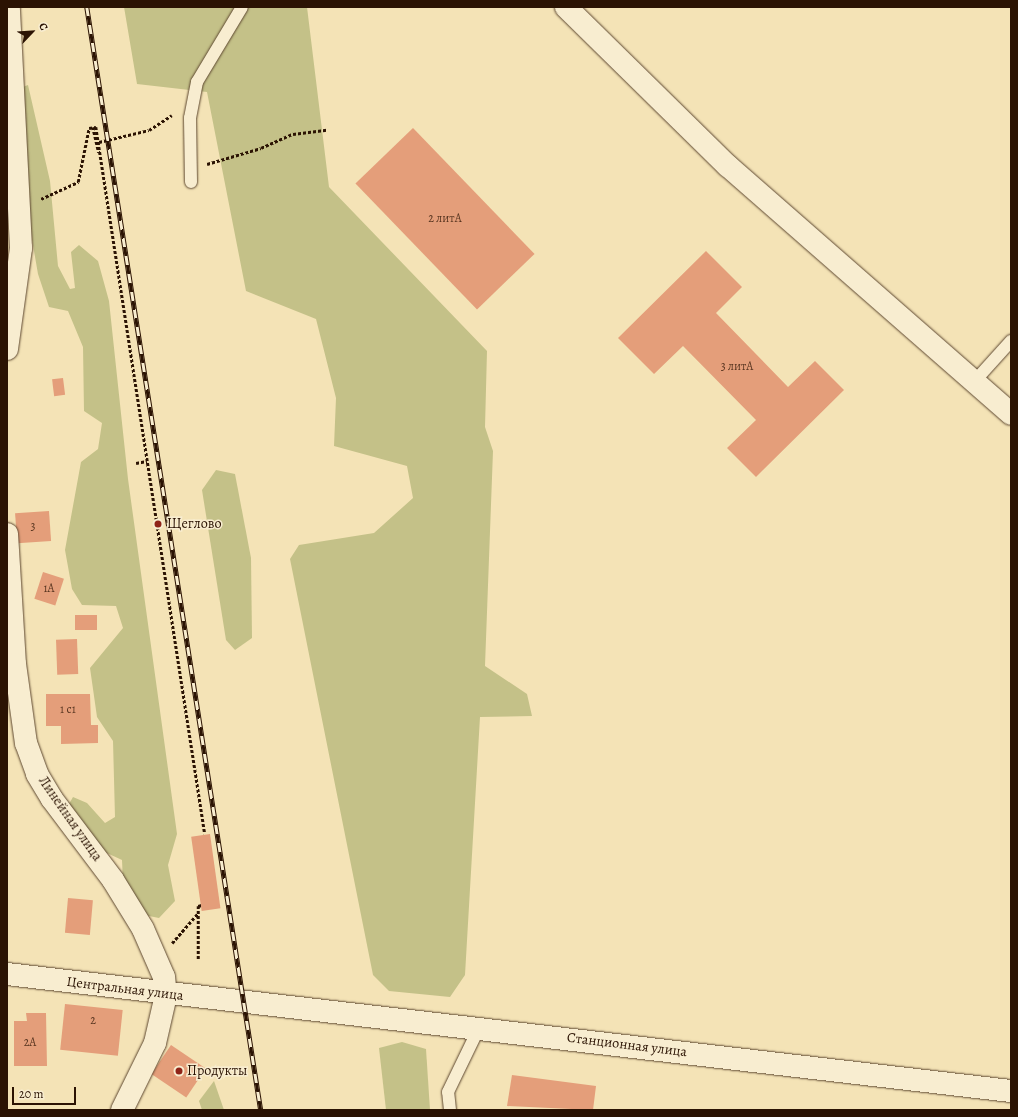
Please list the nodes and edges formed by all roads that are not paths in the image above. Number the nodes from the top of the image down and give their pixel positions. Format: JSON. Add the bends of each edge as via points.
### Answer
{"nodes":[{"id":1,"x":9,"y":7,"type":"edge"},
{"id":2,"x":242,"y":7,"type":"edge"},
{"id":3,"x":566,"y":7,"type":"edge"},
{"id":4,"x":191,"y":182,"type":"dead end"},
{"id":5,"x":1011,"y":341,"type":"edge"},
{"id":6,"x":7,"y":349,"type":"edge"},
{"id":7,"x":973,"y":383,"type":"junction"},
{"id":8,"x":1011,"y":414,"type":"edge"},
{"id":9,"x":7,"y":534,"type":"edge"},
{"id":10,"x":11,"y":664,"type":"edge"},
{"id":11,"x":7,"y":974,"type":"edge"},
{"id":12,"x":166,"y":996,"type":"junction"},
{"id":13,"x":244,"y":1002,"type":"joint"},
{"id":14,"x":479,"y":1028,"type":"junction"},
{"id":15,"x":1011,"y":1091,"type":"edge"},
{"id":16,"x":122,"y":1110,"type":"edge"},
{"id":17,"x":450,"y":1110,"type":"edge"}],
"edges":[{"from":1,"to":6,"type":"street","via":[[21,248]]},
{"from":2,"to":4,"type":"lane","via":[[197,82],[190,118]]},
{"from":3,"to":7,"type":"street","via":[[728,166]]},
{"from":5,"to":7,"type":"lane"},
{"from":7,"to":8,"type":"street"},
{"from":9,"to":10,"type":"street","name":"Линейная улица"},
{"from":10,"to":12,"type":"street","name":"Линейная улица","via":[[26,743],[37,774],[113,880],[159,959]]},
{"from":11,"to":12,"type":"street","name":"Центральная улица"},
{"from":12,"to":13,"type":"street","name":"Центральная улица"},
{"from":12,"to":16,"type":"street","via":[[155,1043]]},
{"from":13,"to":14,"type":"street","name":"Станционная улица"},
{"from":14,"to":15,"type":"street","name":"Станционная улица"},
{"from":14,"to":17,"type":"lane","via":[[448,1092]]}]}
